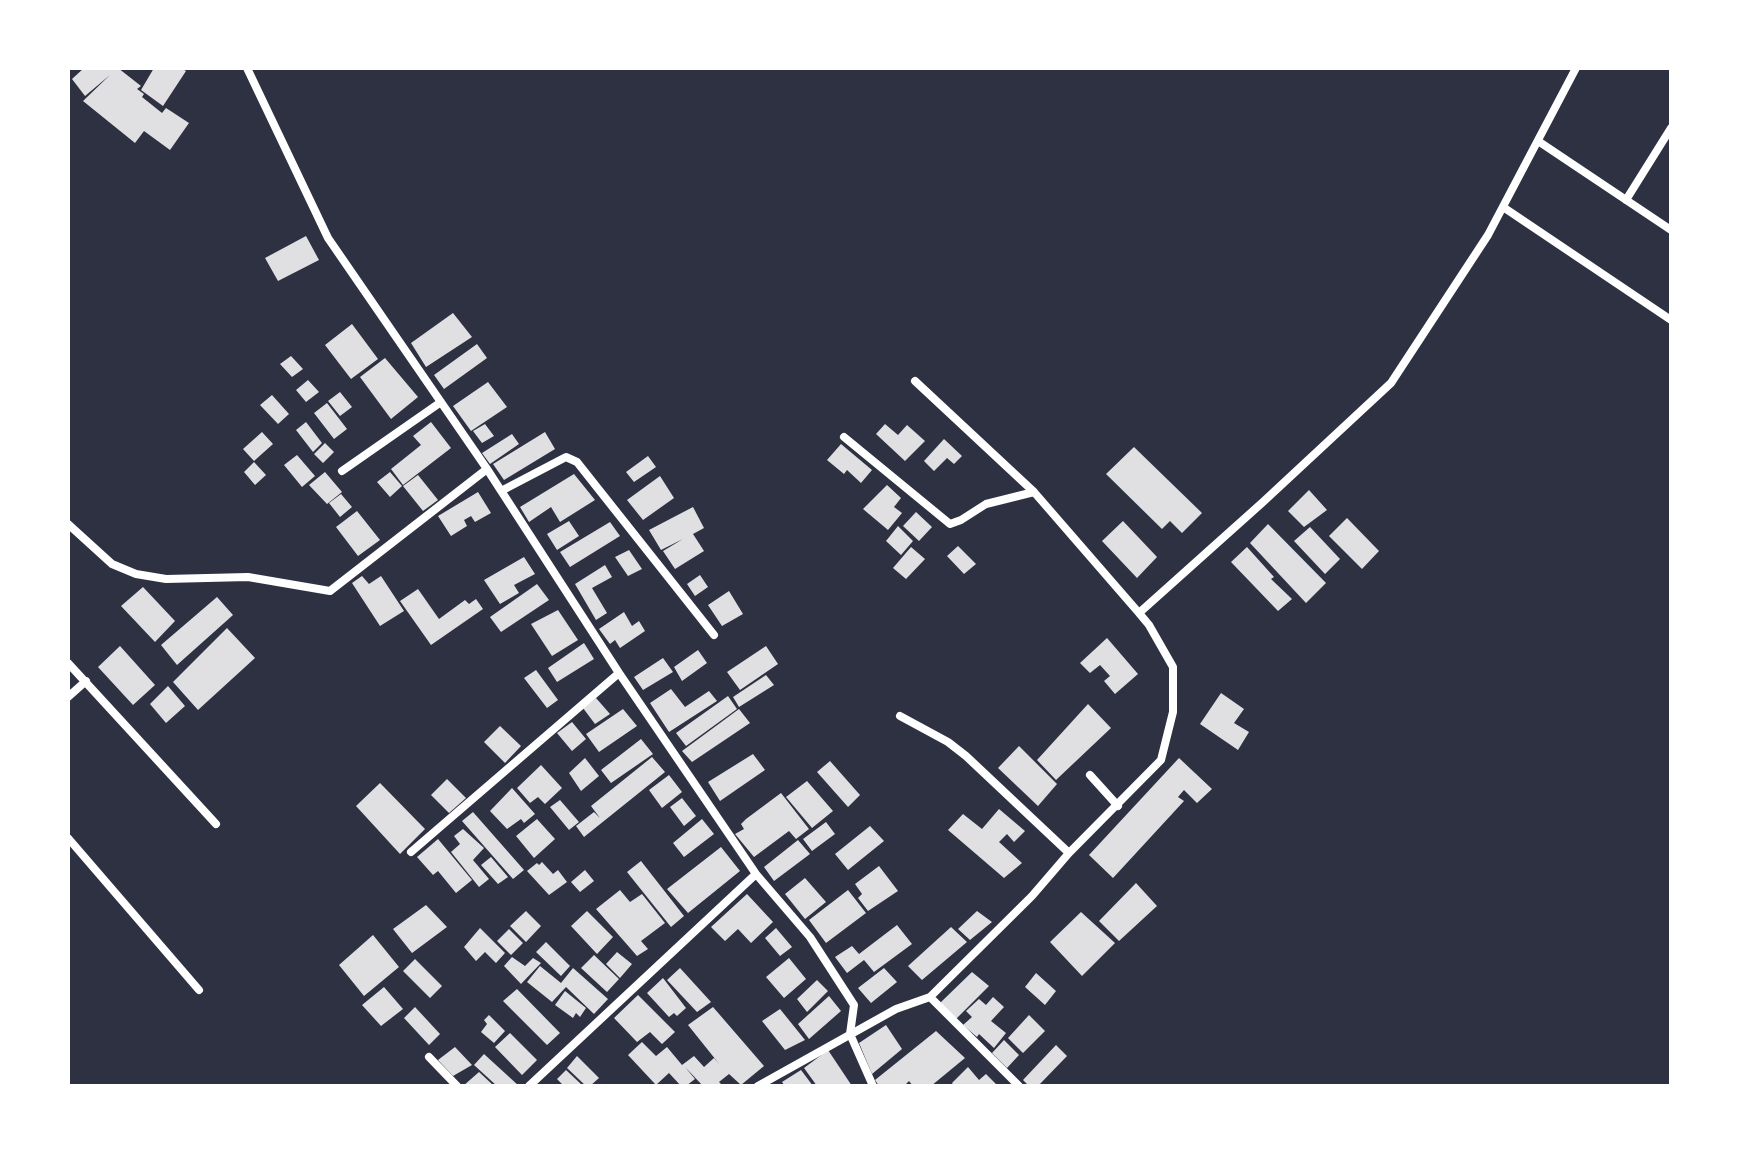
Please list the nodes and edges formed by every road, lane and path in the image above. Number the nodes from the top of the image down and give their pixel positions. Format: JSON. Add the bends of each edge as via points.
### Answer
{"nodes":[{"id":1,"x":247,"y":68,"type":"edge"},
{"id":2,"x":1576,"y":68,"type":"edge"},
{"id":3,"x":1671,"y":128,"type":"edge"},
{"id":4,"x":1538,"y":141,"type":"junction"},
{"id":5,"x":1626,"y":200,"type":"junction"},
{"id":6,"x":1503,"y":207,"type":"junction"},
{"id":7,"x":1671,"y":230,"type":"edge"},
{"id":8,"x":1671,"y":320,"type":"edge"},
{"id":9,"x":915,"y":381,"type":"dead end"},
{"id":10,"x":441,"y":402,"type":"junction"},
{"id":11,"x":844,"y":437,"type":"dead end"},
{"id":12,"x":487,"y":469,"type":"junction"},
{"id":13,"x":342,"y":471,"type":"dead end"},
{"id":14,"x":501,"y":491,"type":"junction"},
{"id":15,"x":1034,"y":492,"type":"junction"},
{"id":16,"x":68,"y":524,"type":"edge"},
{"id":17,"x":1139,"y":613,"type":"junction"},
{"id":18,"x":714,"y":635,"type":"dead end"},
{"id":19,"x":68,"y":663,"type":"edge"},
{"id":20,"x":619,"y":673,"type":"junction"},
{"id":21,"x":86,"y":681,"type":"junction"},
{"id":22,"x":68,"y":697,"type":"edge"},
{"id":23,"x":900,"y":716,"type":"dead end"},
{"id":24,"x":1090,"y":775,"type":"dead end"},
{"id":25,"x":1118,"y":806,"type":"junction"},
{"id":26,"x":216,"y":824,"type":"dead end"},
{"id":27,"x":68,"y":838,"type":"edge"},
{"id":28,"x":411,"y":852,"type":"dead end"},
{"id":29,"x":1069,"y":853,"type":"junction"},
{"id":30,"x":756,"y":874,"type":"junction"},
{"id":31,"x":199,"y":990,"type":"dead end"},
{"id":32,"x":930,"y":997,"type":"junction"},
{"id":33,"x":850,"y":1034,"type":"junction"},
{"id":34,"x":429,"y":1057,"type":"dead end"},
{"id":35,"x":457,"y":1086,"type":"edge"},
{"id":36,"x":529,"y":1086,"type":"edge"},
{"id":37,"x":758,"y":1086,"type":"edge"},
{"id":38,"x":873,"y":1086,"type":"edge"},
{"id":39,"x":1019,"y":1086,"type":"edge"}],
"edges":[{"from":1,"to":10,"type":"street","via":[[328,238]]},
{"from":2,"to":4,"type":"street"},
{"from":3,"to":5,"type":"street"},
{"from":4,"to":5,"type":"street"},
{"from":4,"to":6,"type":"street"},
{"from":5,"to":7,"type":"street"},
{"from":6,"to":8,"type":"street"},
{"from":6,"to":17,"type":"street","via":[[1391,383]]},
{"from":9,"to":15,"type":"street"},
{"from":10,"to":12,"type":"street"},
{"from":10,"to":13,"type":"street"},
{"from":11,"to":15,"type":"street","via":[[950,524],[986,504]]},
{"from":12,"to":14,"type":"street"},
{"from":12,"to":16,"type":"street","via":[[330,591],[248,577],[166,579],[136,574],[112,564]]},
{"from":14,"to":18,"type":"street","via":[[566,457],[577,462]]},
{"from":14,"to":20,"type":"street"},
{"from":15,"to":17,"type":"street"},
{"from":17,"to":25,"type":"street","via":[[1173,667],[1173,712],[1161,760]]},
{"from":19,"to":21,"type":"street"},
{"from":20,"to":28,"type":"street"},
{"from":20,"to":30,"type":"street"},
{"from":21,"to":22,"type":"street"},
{"from":21,"to":26,"type":"street"},
{"from":23,"to":29,"type":"street","via":[[966,756]]},
{"from":24,"to":25,"type":"street"},
{"from":25,"to":29,"type":"street"},
{"from":27,"to":31,"type":"street"},
{"from":29,"to":32,"type":"street"},
{"from":30,"to":33,"type":"street","via":[[810,937],[854,1005]]},
{"from":30,"to":36,"type":"street"},
{"from":32,"to":33,"type":"street"},
{"from":32,"to":39,"type":"street"},
{"from":33,"to":37,"type":"street"},
{"from":33,"to":38,"type":"street"},
{"from":34,"to":35,"type":"street"}]}
